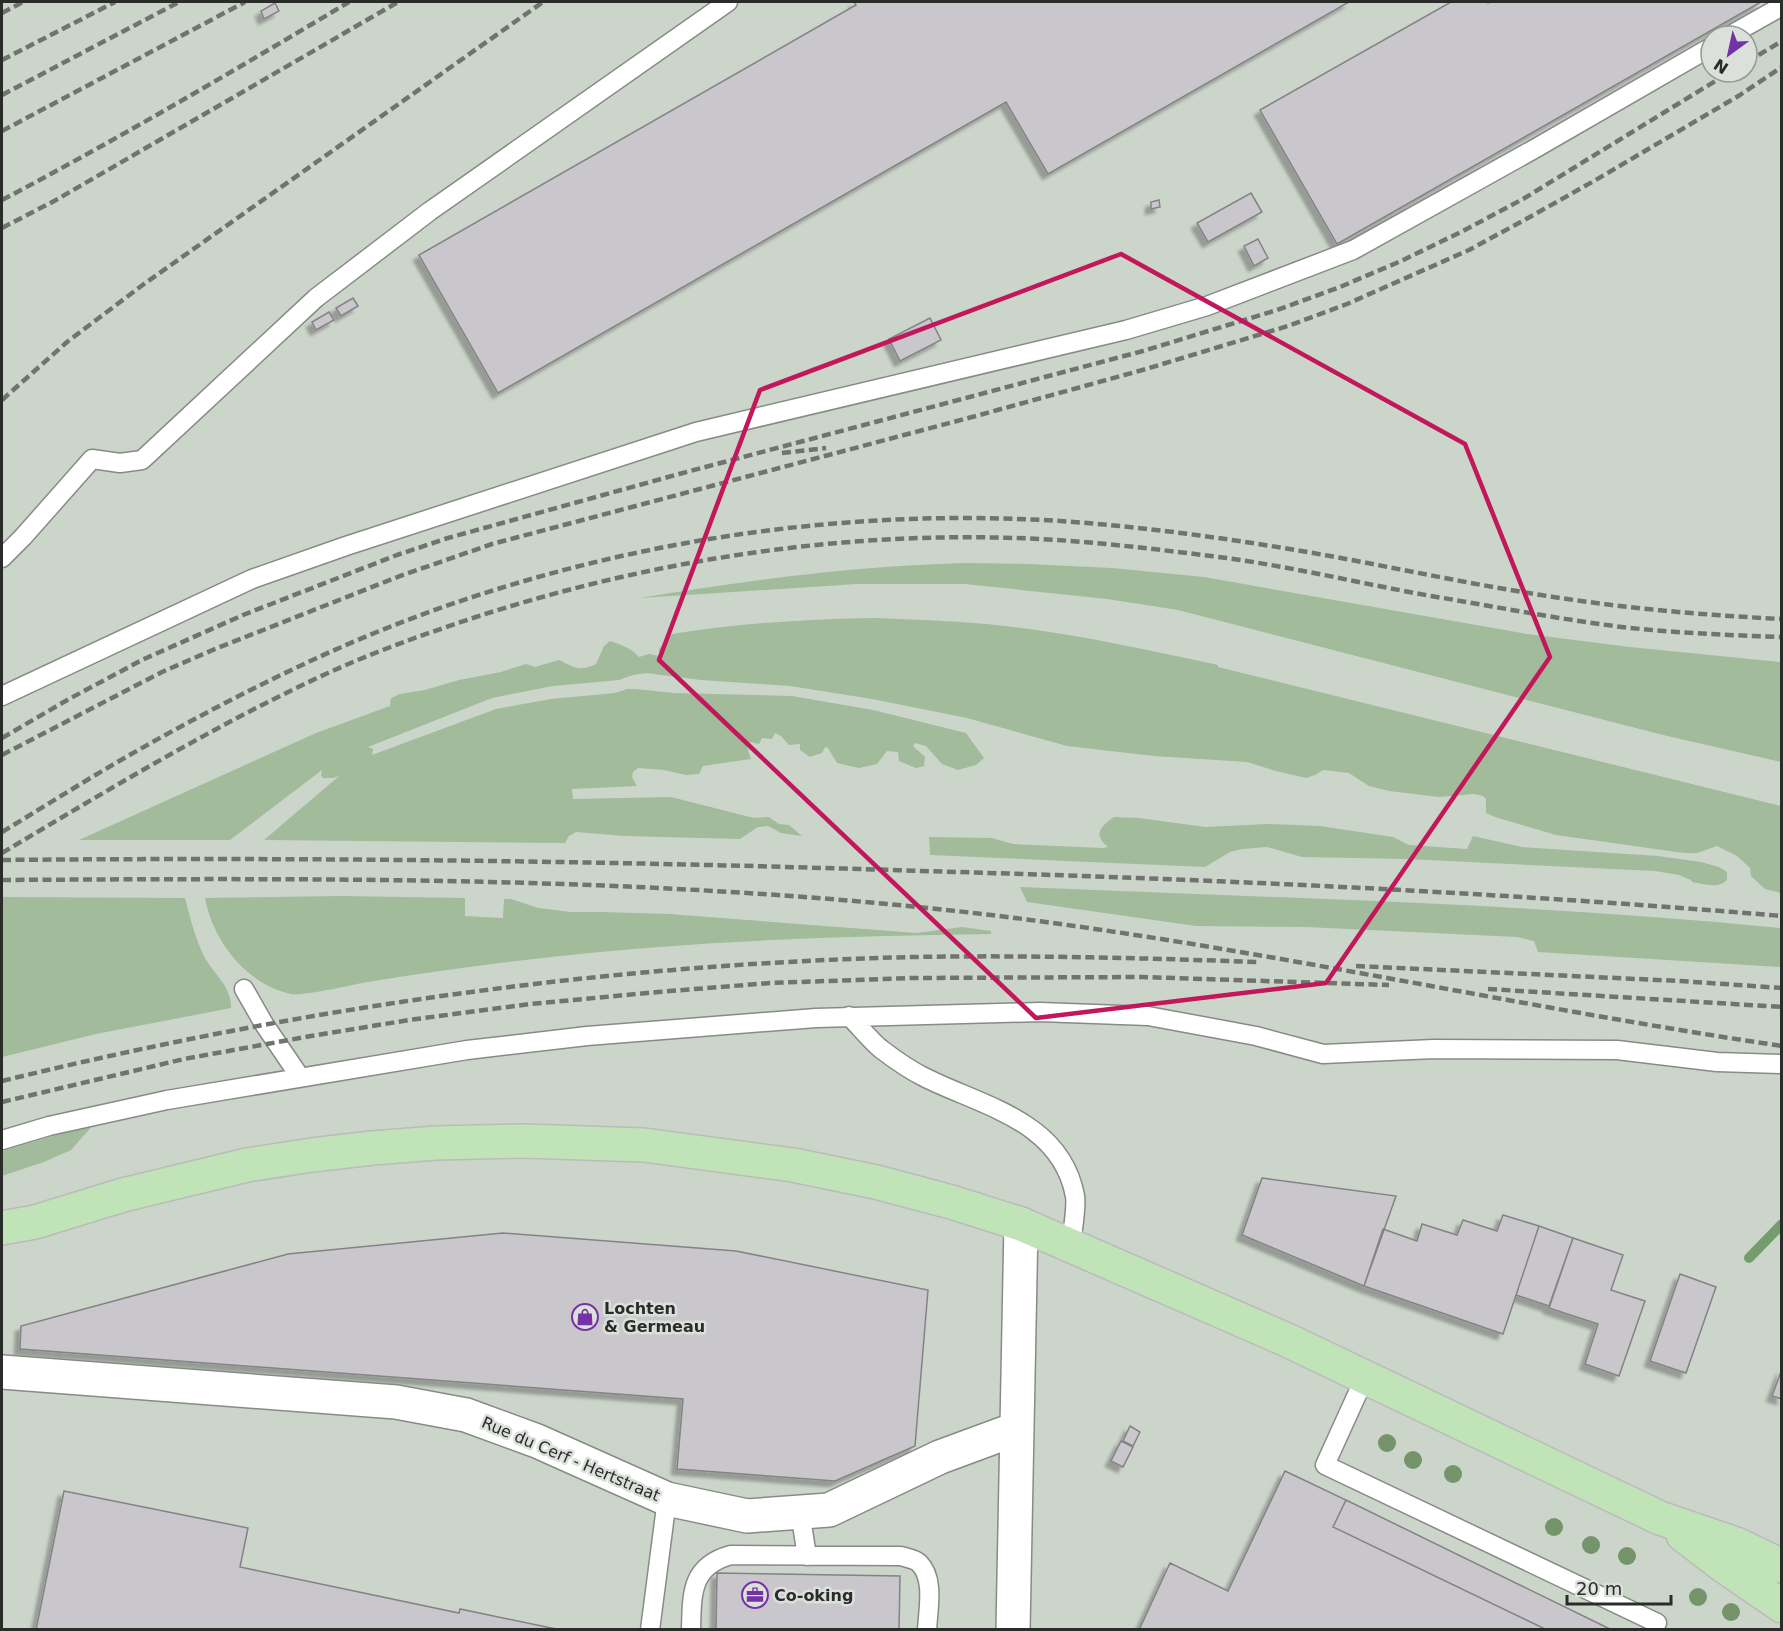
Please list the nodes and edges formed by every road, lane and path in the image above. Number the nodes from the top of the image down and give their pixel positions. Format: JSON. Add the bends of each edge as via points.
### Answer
{"nodes":[{"id":1,"x":728,"y":2,"type":"edge"},
{"id":2,"x":1782,"y":6,"type":"edge"},
{"id":3,"x":1751,"y":24,"type":"edge"},
{"id":4,"x":1699,"y":54,"type":"edge"},
{"id":5,"x":2,"y":558,"type":"edge"},
{"id":6,"x":2,"y":696,"type":"edge"},
{"id":7,"x":244,"y":989,"type":"dead end"},
{"id":8,"x":849,"y":1017,"type":"junction"},
{"id":9,"x":1782,"y":1064,"type":"edge"},
{"id":10,"x":300,"y":1077,"type":"junction"},
{"id":11,"x":2,"y":1140,"type":"edge"},
{"id":12,"x":35,"y":1222,"type":"junction"},
{"id":13,"x":1021,"y":1224,"type":"junction"},
{"id":14,"x":2,"y":1228,"type":"edge"},
{"id":15,"x":2,"y":1242,"type":"edge"},
{"id":16,"x":1071,"y":1246,"type":"junction"},
{"id":17,"x":2,"y":1372,"type":"edge"},
{"id":18,"x":1365,"y":1377,"type":"junction"},
{"id":19,"x":1016,"y":1429,"type":"junction"},
{"id":20,"x":667,"y":1499,"type":"junction"},
{"id":21,"x":800,"y":1512,"type":"junction"},
{"id":22,"x":1660,"y":1518,"type":"junction"},
{"id":23,"x":807,"y":1556,"type":"junction"},
{"id":24,"x":1782,"y":1566,"type":"edge"},
{"id":25,"x":1782,"y":1606,"type":"edge"},
{"id":26,"x":1657,"y":1623,"type":"dead end"},
{"id":27,"x":650,"y":1629,"type":"edge"},
{"id":28,"x":691,"y":1629,"type":"edge"},
{"id":29,"x":927,"y":1629,"type":"edge"},
{"id":30,"x":1013,"y":1629,"type":"edge"}],
"edges":[{"from":1,"to":5,"type":"lane","via":[[430,211],[316,298],[142,460],[92,459]]},
{"from":2,"to":3,"type":"lane"},
{"from":4,"to":6,"type":"lane","via":[[1353,250],[1207,306],[1126,330],[696,432],[252,579]]},
{"from":7,"to":10,"type":"lane"},
{"from":8,"to":9,"type":"lane","via":[[1040,1012],[1148,1016],[1256,1036],[1323,1054],[1434,1049],[1617,1050],[1717,1062]]},
{"from":8,"to":10,"type":"lane","via":[[587,1036],[467,1050]]},
{"from":8,"to":16,"type":"lane","via":[[881,1049],[923,1076],[1027,1125],[1057,1152],[1075,1197]]},
{"from":10,"to":11,"type":"lane","via":[[167,1100]]},
{"from":12,"to":13,"type":"main road","via":[[123,1195],[268,1162],[383,1147],[524,1141],[644,1145],[793,1165],[876,1182]]},
{"from":12,"to":14,"type":"main road"},
{"from":12,"to":15,"type":"main road"},
{"from":13,"to":16,"type":"main road"},
{"from":13,"to":19,"type":"street"},
{"from":16,"to":18,"type":"main road"},
{"from":17,"to":20,"type":"street","name":"Rue du Cerf - Hertstraat","via":[[419,1406],[466,1415],[537,1441]]},
{"from":18,"to":22,"type":"main road"},
{"from":18,"to":26,"type":"lane","via":[[1325,1464]]},
{"from":19,"to":21,"type":"street","name":"Rue du Cerf - Hertstraat","via":[[940,1457],[829,1510]]},
{"from":19,"to":30,"type":"street"},
{"from":20,"to":21,"type":"street","name":"Rue du Cerf - Hertstraat","via":[[747,1516]]},
{"from":20,"to":27,"type":"lane"},
{"from":21,"to":23,"type":"lane"},
{"from":22,"to":24,"type":"main road","via":[[1736,1544]]},
{"from":22,"to":25,"type":"main road"},
{"from":23,"to":28,"type":"lane","via":[[718,1558],[694,1585]]},
{"from":23,"to":29,"type":"lane","via":[[901,1556],[917,1561],[926,1571]]}]}
